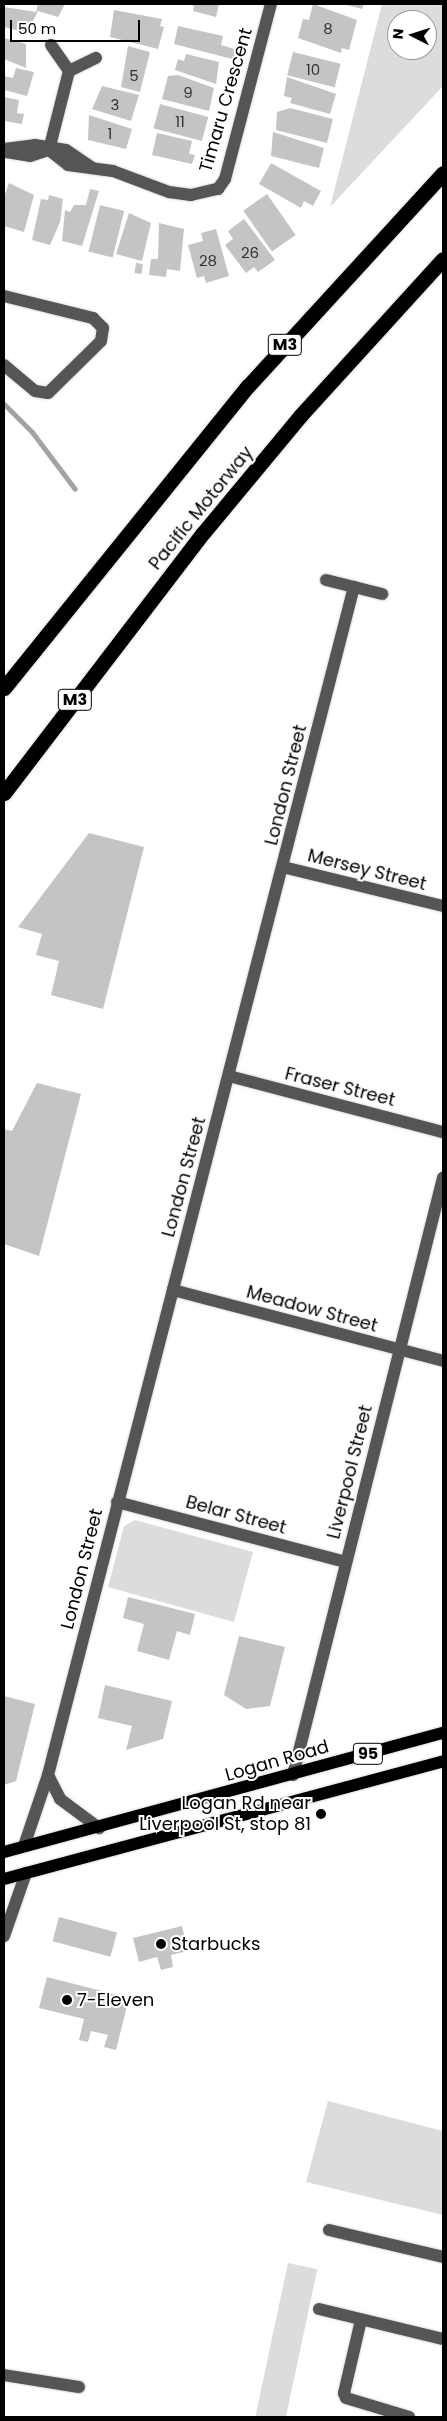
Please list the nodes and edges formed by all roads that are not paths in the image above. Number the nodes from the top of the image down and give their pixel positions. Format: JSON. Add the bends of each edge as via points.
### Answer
{"nodes":[{"id":1,"x":271,"y":4,"type":"edge"},
{"id":2,"x":51,"y":45,"type":"dead end"},
{"id":3,"x":96,"y":58,"type":"dead end"},
{"id":4,"x":69,"y":71,"type":"junction"},
{"id":5,"x":4,"y":150,"type":"edge"},
{"id":6,"x":49,"y":150,"type":"junction"},
{"id":7,"x":443,"y":173,"type":"edge"},
{"id":8,"x":443,"y":259,"type":"edge"},
{"id":9,"x":4,"y":296,"type":"edge"},
{"id":10,"x":4,"y":364,"type":"edge"},
{"id":11,"x":326,"y":580,"type":"dead end"},
{"id":12,"x":354,"y":587,"type":"junction"},
{"id":13,"x":382,"y":594,"type":"dead end"},
{"id":14,"x":4,"y":688,"type":"edge"},
{"id":15,"x":4,"y":793,"type":"edge"},
{"id":16,"x":283,"y":867,"type":"junction"},
{"id":17,"x":443,"y":906,"type":"edge"},
{"id":18,"x":229,"y":1076,"type":"junction"},
{"id":19,"x":443,"y":1132,"type":"edge"},
{"id":20,"x":443,"y":1178,"type":"edge"},
{"id":21,"x":173,"y":1290,"type":"junction"},
{"id":22,"x":400,"y":1350,"type":"junction"},
{"id":23,"x":443,"y":1361,"type":"edge"},
{"id":24,"x":117,"y":1502,"type":"junction"},
{"id":25,"x":345,"y":1562,"type":"junction"},
{"id":26,"x":443,"y":1733,"type":"edge"},
{"id":27,"x":443,"y":1761,"type":"edge"},
{"id":28,"x":48,"y":1775,"type":"junction"},
{"id":29,"x":293,"y":1775,"type":"junction"},
{"id":30,"x":99,"y":1828,"type":"junction"},
{"id":31,"x":24,"y":1846,"type":"junction"},
{"id":32,"x":4,"y":1852,"type":"edge"},
{"id":33,"x":26,"y":1873,"type":"junction"},
{"id":34,"x":4,"y":1879,"type":"edge"},
{"id":35,"x":4,"y":1936,"type":"edge"},
{"id":36,"x":329,"y":2230,"type":"dead end"},
{"id":37,"x":443,"y":2257,"type":"edge"},
{"id":38,"x":319,"y":2309,"type":"dead end"},
{"id":39,"x":361,"y":2320,"type":"junction"},
{"id":40,"x":443,"y":2339,"type":"edge"},
{"id":41,"x":4,"y":2375,"type":"edge"},
{"id":42,"x":79,"y":2387,"type":"dead end"},
{"id":43,"x":409,"y":2417,"type":"edge"}],
"edges":[{"from":1,"to":6,"type":"street","name":"Timaru Crescent","via":[[224,179],[218,189],[191,195],[169,192],[113,171],[93,168],[66,150]]},
{"from":2,"to":4,"type":"street"},
{"from":3,"to":4,"type":"street"},
{"from":4,"to":6,"type":"street"},
{"from":5,"to":6,"type":"street","via":[[35,145]]},
{"from":7,"to":14,"type":"highway","number":"M3","via":[[248,386]]},
{"from":8,"to":15,"type":"highway","name":"Pacific Motorway","number":"M3","via":[[300,416],[203,533]]},
{"from":9,"to":10,"type":"street","via":[[93,318],[103,328],[100,341],[48,393],[35,391]]},
{"from":11,"to":12,"type":"street"},
{"from":12,"to":13,"type":"street"},
{"from":12,"to":16,"type":"street","name":"London Street"},
{"from":16,"to":17,"type":"street","name":"Mersey Street"},
{"from":16,"to":18,"type":"street","name":"London Street"},
{"from":18,"to":19,"type":"street","name":"Fraser Street"},
{"from":18,"to":21,"type":"street","name":"London Street"},
{"from":20,"to":22,"type":"street","name":"Liverpool Street"},
{"from":21,"to":22,"type":"street","name":"Meadow Street"},
{"from":21,"to":24,"type":"street","name":"London Street"},
{"from":22,"to":23,"type":"street","name":"Meadow Street"},
{"from":22,"to":25,"type":"street","name":"Liverpool Street"},
{"from":24,"to":25,"type":"street","name":"Belar Street"},
{"from":24,"to":28,"type":"street","name":"London Street"},
{"from":25,"to":29,"type":"street","name":"Liverpool Street"},
{"from":26,"to":29,"type":"main road","name":"Logan Road","number":"95"},
{"from":27,"to":33,"type":"main road","number":"95"},
{"from":28,"to":30,"type":"street","via":[[60,1799]]},
{"from":28,"to":31,"type":"street","name":"London Street"},
{"from":29,"to":30,"type":"main road","name":"Logan Road","number":"95"},
{"from":30,"to":31,"type":"main road","name":"Logan Road","number":"95"},
{"from":31,"to":32,"type":"main road","name":"Logan Road","number":"95"},
{"from":33,"to":34,"type":"main road","number":"95"},
{"from":33,"to":35,"type":"street"},
{"from":36,"to":37,"type":"street"},
{"from":38,"to":39,"type":"street"},
{"from":39,"to":40,"type":"street"},
{"from":39,"to":43,"type":"street","via":[[344,2393],[346,2398]]},
{"from":41,"to":42,"type":"street"}]}
